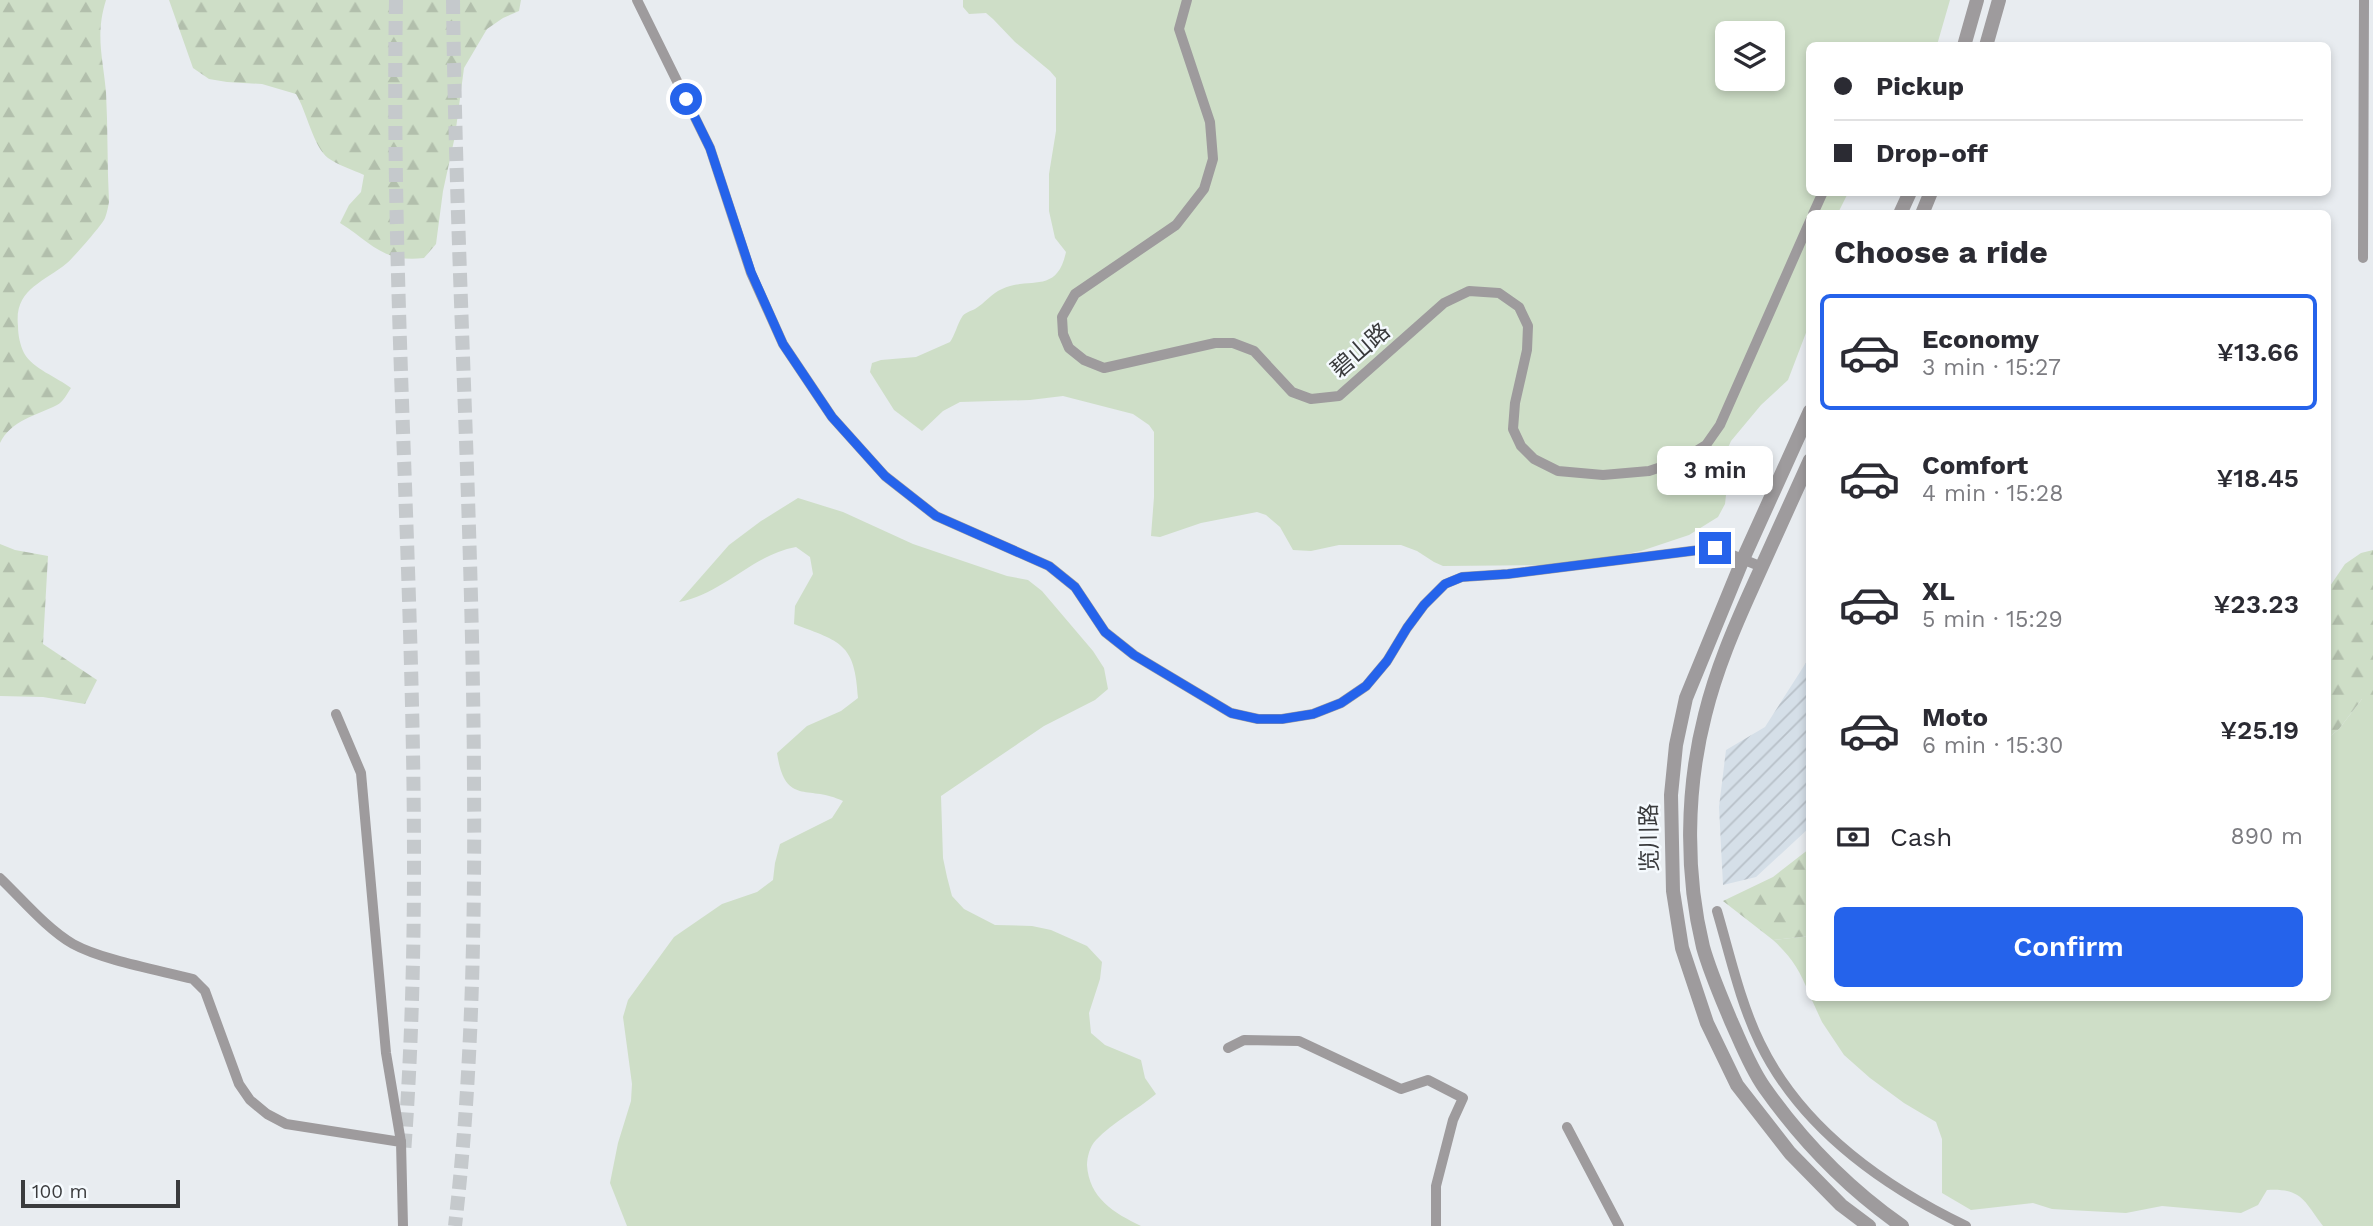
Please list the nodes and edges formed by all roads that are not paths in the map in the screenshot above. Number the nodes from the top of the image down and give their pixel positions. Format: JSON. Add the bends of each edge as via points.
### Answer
{"nodes":[{"id":1,"x":636,"y":0,"type":"edge"},
{"id":2,"x":1187,"y":0,"type":"edge"},
{"id":3,"x":1977,"y":0,"type":"edge"},
{"id":4,"x":1999,"y":0,"type":"edge"},
{"id":5,"x":2364,"y":0,"type":"edge"},
{"id":6,"x":1965,"y":42,"type":"edge"},
{"id":7,"x":1987,"y":42,"type":"edge"},
{"id":8,"x":1806,"y":229,"type":"edge"},
{"id":9,"x":2363,"y":258,"type":"dead end"},
{"id":10,"x":1806,"y":420,"type":"edge"},
{"id":11,"x":1806,"y":469,"type":"edge"},
{"id":12,"x":1743,"y":559,"type":"junction"},
{"id":13,"x":1762,"y":566,"type":"junction"},
{"id":14,"x":336,"y":714,"type":"dead end"},
{"id":15,"x":0,"y":878,"type":"edge"},
{"id":16,"x":1696,"y":908,"type":"junction"},
{"id":17,"x":1717,"y":911,"type":"dead end"},
{"id":18,"x":1675,"y":912,"type":"junction"},
{"id":19,"x":1228,"y":1048,"type":"dead end"},
{"id":20,"x":1567,"y":1127,"type":"dead end"},
{"id":21,"x":401,"y":1142,"type":"junction"},
{"id":22,"x":402,"y":1226,"type":"edge"},
{"id":23,"x":1436,"y":1226,"type":"edge"},
{"id":24,"x":1619,"y":1226,"type":"edge"},
{"id":25,"x":1869,"y":1226,"type":"edge"},
{"id":26,"x":1902,"y":1226,"type":"edge"},
{"id":27,"x":1966,"y":1226,"type":"edge"}],
"edges":[{"from":1,"to":12,"type":"street","via":[[710,148],[751,272],[783,344],[832,417],[885,476],[936,516],[1049,566],[1075,587],[1105,632],[1134,655],[1231,713],[1282,719],[1341,703],[1366,686],[1424,605],[1445,584],[1462,577],[1715,548]]},
{"from":2,"to":8,"type":"street","name":"碧山路","via":[[1179,29],[1210,122],[1213,159],[1204,189],[1176,225],[1075,295],[1062,317],[1069,348],[1104,368],[1214,343],[1233,343],[1254,351],[1292,392],[1311,399],[1339,396],[1444,303],[1469,291],[1499,293],[1519,307],[1528,326],[1513,429],[1521,446],[1558,471],[1603,475],[1649,471],[1682,460],[1706,445],[1720,425]]},
{"from":3,"to":6,"type":"street"},
{"from":4,"to":7,"type":"street"},
{"from":5,"to":9,"type":"street"},
{"from":10,"to":12,"type":"street","name":"览川路"},
{"from":11,"to":13,"type":"street","name":"览川路"},
{"from":12,"to":13,"type":"street"},
{"from":12,"to":18,"type":"street","name":"览川路","via":[[1700,658],[1676,745],[1671,795]]},
{"from":13,"to":16,"type":"street","name":"览川路","via":[[1729,639],[1704,717],[1692,805]]},
{"from":14,"to":21,"type":"street","via":[[361,773],[386,1053]]},
{"from":15,"to":21,"type":"street","via":[[72,944],[193,979],[211,1003],[239,1084],[267,1114],[286,1124]]},
{"from":16,"to":18,"type":"street"},
{"from":16,"to":26,"type":"street","name":"览川路","via":[[1721,998],[1764,1087],[1836,1173]]},
{"from":17,"to":27,"type":"street","via":[[1759,1041],[1801,1105],[1869,1168]]},
{"from":18,"to":25,"type":"street","name":"览川路","via":[[1707,1023],[1737,1086],[1790,1153],[1841,1205]]},
{"from":19,"to":23,"type":"street","via":[[1244,1040],[1299,1041],[1401,1089],[1427,1080],[1463,1098],[1436,1185]]},
{"from":20,"to":24,"type":"street"},
{"from":21,"to":22,"type":"street"}]}
